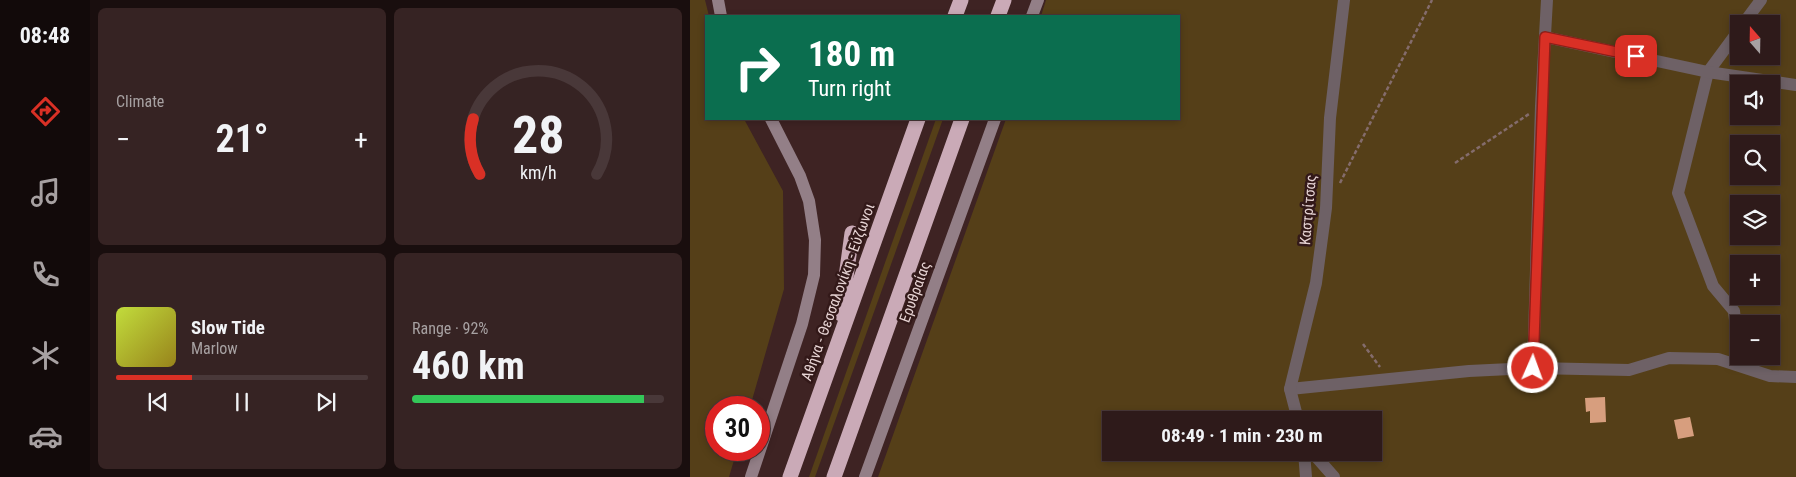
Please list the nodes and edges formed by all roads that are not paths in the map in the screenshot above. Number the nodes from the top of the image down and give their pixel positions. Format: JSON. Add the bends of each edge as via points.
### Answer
{"nodes":[{"id":1,"x":718,"y":0,"type":"edge"},
{"id":2,"x":960,"y":0,"type":"edge"},
{"id":3,"x":1004,"y":0,"type":"edge"},
{"id":4,"x":1038,"y":0,"type":"edge"},
{"id":5,"x":1344,"y":0,"type":"edge"},
{"id":6,"x":1547,"y":0,"type":"edge"},
{"id":7,"x":1761,"y":0,"type":"edge"},
{"id":8,"x":721,"y":15,"type":"edge"},
{"id":9,"x":955,"y":15,"type":"edge"},
{"id":10,"x":998,"y":15,"type":"edge"},
{"id":11,"x":1032,"y":15,"type":"edge"},
{"id":12,"x":1750,"y":15,"type":"edge"},
{"id":13,"x":1545,"y":37,"type":"junction"},
{"id":14,"x":1730,"y":42,"type":"edge"},
{"id":15,"x":1708,"y":72,"type":"junction"},
{"id":16,"x":1796,"y":85,"type":"edge"},
{"id":17,"x":772,"y":120,"type":"edge"},
{"id":18,"x":918,"y":120,"type":"edge"},
{"id":19,"x":962,"y":120,"type":"edge"},
{"id":20,"x":995,"y":120,"type":"edge"},
{"id":21,"x":852,"y":232,"type":"dead end"},
{"id":22,"x":1734,"y":315,"type":"edge"},
{"id":23,"x":837,"y":345,"type":"junction"},
{"id":24,"x":1730,"y":359,"type":"edge"},
{"id":25,"x":1750,"y":365,"type":"edge"},
{"id":26,"x":1533,"y":368,"type":"junction"},
{"id":27,"x":1796,"y":377,"type":"edge"},
{"id":28,"x":1290,"y":389,"type":"junction"},
{"id":29,"x":1296,"y":411,"type":"edge"},
{"id":30,"x":1305,"y":461,"type":"edge"},
{"id":31,"x":1320,"y":461,"type":"edge"},
{"id":32,"x":751,"y":477,"type":"edge"},
{"id":33,"x":790,"y":477,"type":"edge"},
{"id":34,"x":834,"y":477,"type":"edge"},
{"id":35,"x":865,"y":477,"type":"edge"},
{"id":36,"x":1306,"y":477,"type":"edge"},
{"id":37,"x":1334,"y":477,"type":"edge"}],
"edges":[{"from":1,"to":8,"type":"main road"},
{"from":2,"to":9,"type":"highway"},
{"from":3,"to":10,"type":"highway"},
{"from":4,"to":11,"type":"main road"},
{"from":5,"to":28,"type":"street","name":"Καστρίτσας","via":[[1330,118],[1326,208],[1316,283]]},
{"from":6,"to":13,"type":"street"},
{"from":7,"to":12,"type":"street"},
{"from":13,"to":15,"type":"street"},
{"from":13,"to":26,"type":"street"},
{"from":14,"to":15,"type":"street"},
{"from":15,"to":16,"type":"street"},
{"from":15,"to":22,"type":"street","via":[[1678,193],[1713,286]]},
{"from":17,"to":32,"type":"main road","via":[[809,201],[815,240],[814,275],[802,324]]},
{"from":18,"to":23,"type":"highway","name":"Αθήνα - Θεσσαλονίκη - Εύζωνοι"},
{"from":19,"to":34,"type":"highway"},
{"from":20,"to":35,"type":"main road","name":"Ερυθραίας"},
{"from":21,"to":23,"type":"highway"},
{"from":23,"to":33,"type":"highway","name":"Αθήνα - Θεσσαλονίκη - Εύζωνοι"},
{"from":24,"to":26,"type":"street","via":[[1669,358],[1630,370]]},
{"from":25,"to":27,"type":"street","via":[[1770,376]]},
{"from":26,"to":28,"type":"street","via":[[1469,371]]},
{"from":28,"to":29,"type":"street","name":"Καστρίτσας"},
{"from":30,"to":36,"type":"street"},
{"from":31,"to":37,"type":"street"}]}
